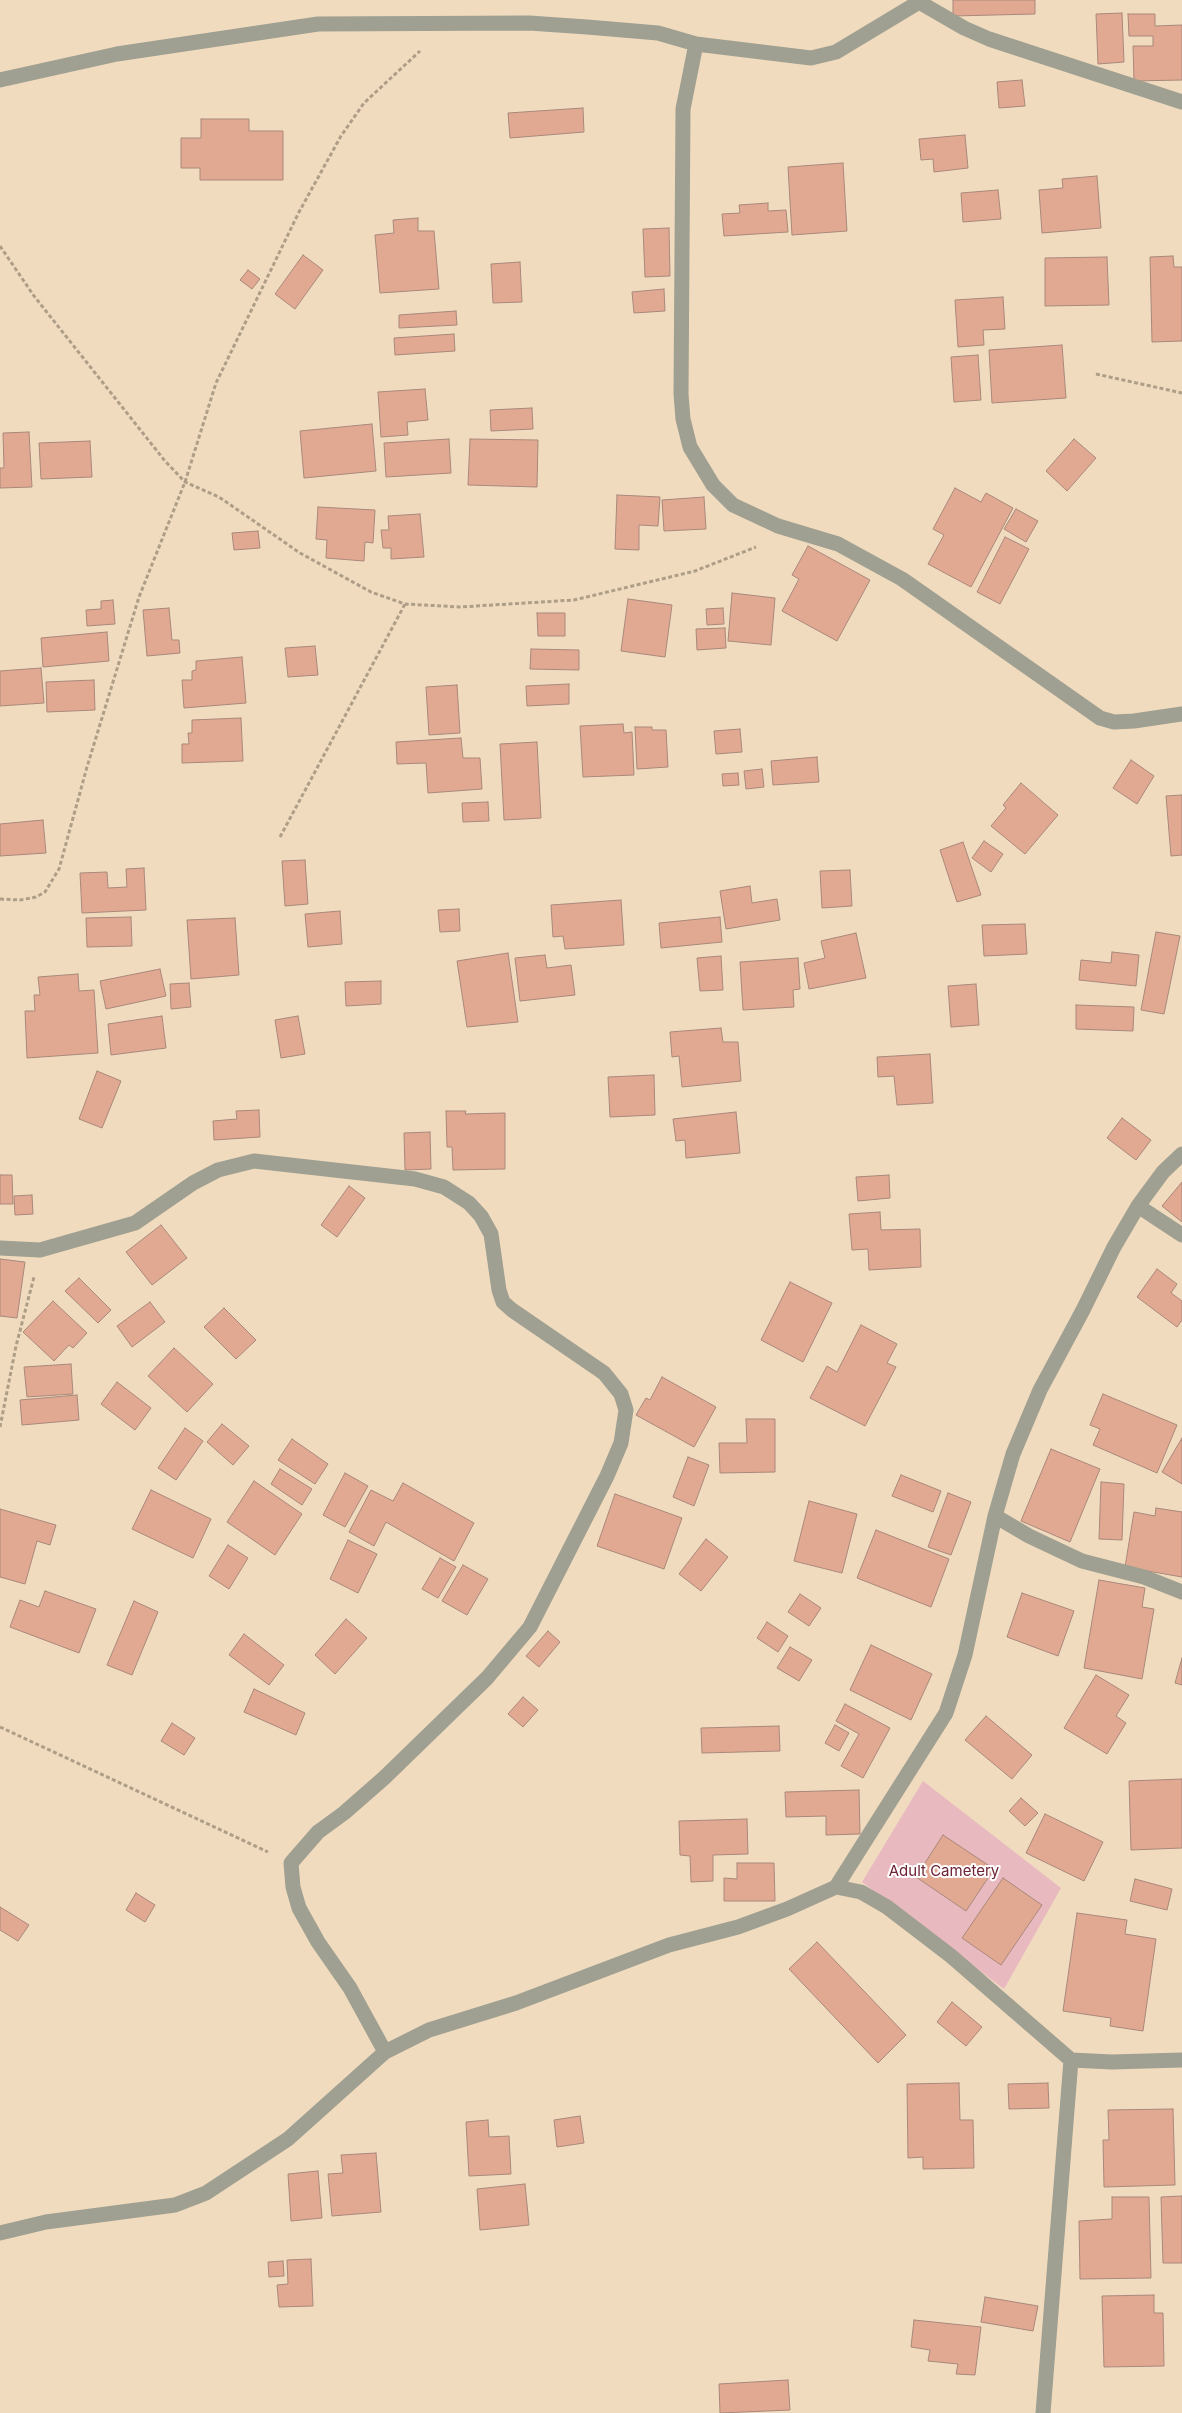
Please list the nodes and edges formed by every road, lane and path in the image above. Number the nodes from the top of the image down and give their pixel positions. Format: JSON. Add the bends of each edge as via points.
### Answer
{"nodes":[{"id":1,"x":919,"y":1,"type":"edge"},
{"id":2,"x":450,"y":23,"type":"junction"},
{"id":3,"x":696,"y":44,"type":"junction"},
{"id":4,"x":0,"y":80,"type":"edge"},
{"id":5,"x":1182,"y":102,"type":"edge"},
{"id":6,"x":0,"y":246,"type":"edge"},
{"id":7,"x":1096,"y":374,"type":"dead end"},
{"id":8,"x":1182,"y":393,"type":"edge"},
{"id":9,"x":185,"y":482,"type":"junction"},
{"id":10,"x":793,"y":531,"type":"junction"},
{"id":11,"x":405,"y":604,"type":"junction"},
{"id":12,"x":1182,"y":714,"type":"edge"},
{"id":13,"x":280,"y":837,"type":"dead end"},
{"id":14,"x":0,"y":899,"type":"edge"},
{"id":15,"x":1182,"y":1154,"type":"edge"},
{"id":16,"x":1138,"y":1206,"type":"junction"},
{"id":17,"x":1182,"y":1235,"type":"edge"},
{"id":18,"x":0,"y":1248,"type":"edge"},
{"id":19,"x":40,"y":1250,"type":"junction"},
{"id":20,"x":0,"y":1427,"type":"edge"},
{"id":21,"x":995,"y":1516,"type":"junction"},
{"id":22,"x":1182,"y":1592,"type":"edge"},
{"id":23,"x":0,"y":1727,"type":"edge"},
{"id":24,"x":291,"y":1863,"type":"junction"},
{"id":25,"x":836,"y":1887,"type":"junction"},
{"id":26,"x":385,"y":2052,"type":"junction"},
{"id":27,"x":1071,"y":2060,"type":"junction"},
{"id":28,"x":1182,"y":2060,"type":"edge"},
{"id":29,"x":0,"y":2233,"type":"edge"},
{"id":30,"x":1043,"y":2413,"type":"edge"}],
"edges":[{"from":1,"to":3,"type":"street","via":[[836,52],[812,58]]},
{"from":1,"to":5,"type":"street","via":[[989,39]]},
{"from":2,"to":3,"type":"street","via":[[529,23],[604,28],[658,33]]},
{"from":2,"to":4,"type":"street","via":[[318,24],[117,54]]},
{"from":2,"to":9,"type":"path","via":[[364,103],[341,136],[299,212],[216,384]]},
{"from":3,"to":10,"type":"street","via":[[683,109],[683,419],[690,447],[713,485],[733,504]]},
{"from":6,"to":9,"type":"path","via":[[34,296]]},
{"from":7,"to":8,"type":"path"},
{"from":9,"to":11,"type":"path","via":[[219,497],[300,553],[371,592]]},
{"from":9,"to":14,"type":"path","via":[[139,597],[59,869],[45,892],[36,897]]},
{"from":10,"to":11,"type":"path","via":[[695,571],[574,600],[460,607]]},
{"from":10,"to":12,"type":"street","via":[[838,544],[902,579],[1100,718],[1114,722]]},
{"from":11,"to":13,"type":"path"},
{"from":15,"to":16,"type":"street","via":[[1163,1172]]},
{"from":16,"to":17,"type":"street"},
{"from":16,"to":21,"type":"street","via":[[1040,1390],[1013,1454]]},
{"from":18,"to":19,"type":"street"},
{"from":19,"to":20,"type":"path"},
{"from":19,"to":24,"type":"street","via":[[135,1223],[210,1174],[254,1161],[415,1179],[444,1187],[469,1203],[481,1216],[490,1234],[503,1302],[604,1373],[621,1394],[626,1410],[621,1443],[530,1627],[487,1678],[384,1778],[318,1832]]},
{"from":21,"to":22,"type":"street","via":[[1082,1561],[1144,1577]]},
{"from":21,"to":25,"type":"street","via":[[965,1656],[946,1713]]},
{"from":23,"to":24,"type":"path"},
{"from":24,"to":26,"type":"street","via":[[300,1908]]},
{"from":25,"to":26,"type":"street","via":[[738,1927],[669,1945],[516,2003],[429,2030]]},
{"from":25,"to":27,"type":"street","via":[[862,1892],[887,1907],[951,1956]]},
{"from":26,"to":29,"type":"street","via":[[288,2139],[206,2193],[175,2205],[46,2222]]},
{"from":27,"to":28,"type":"street"},
{"from":27,"to":30,"type":"street"}]}
